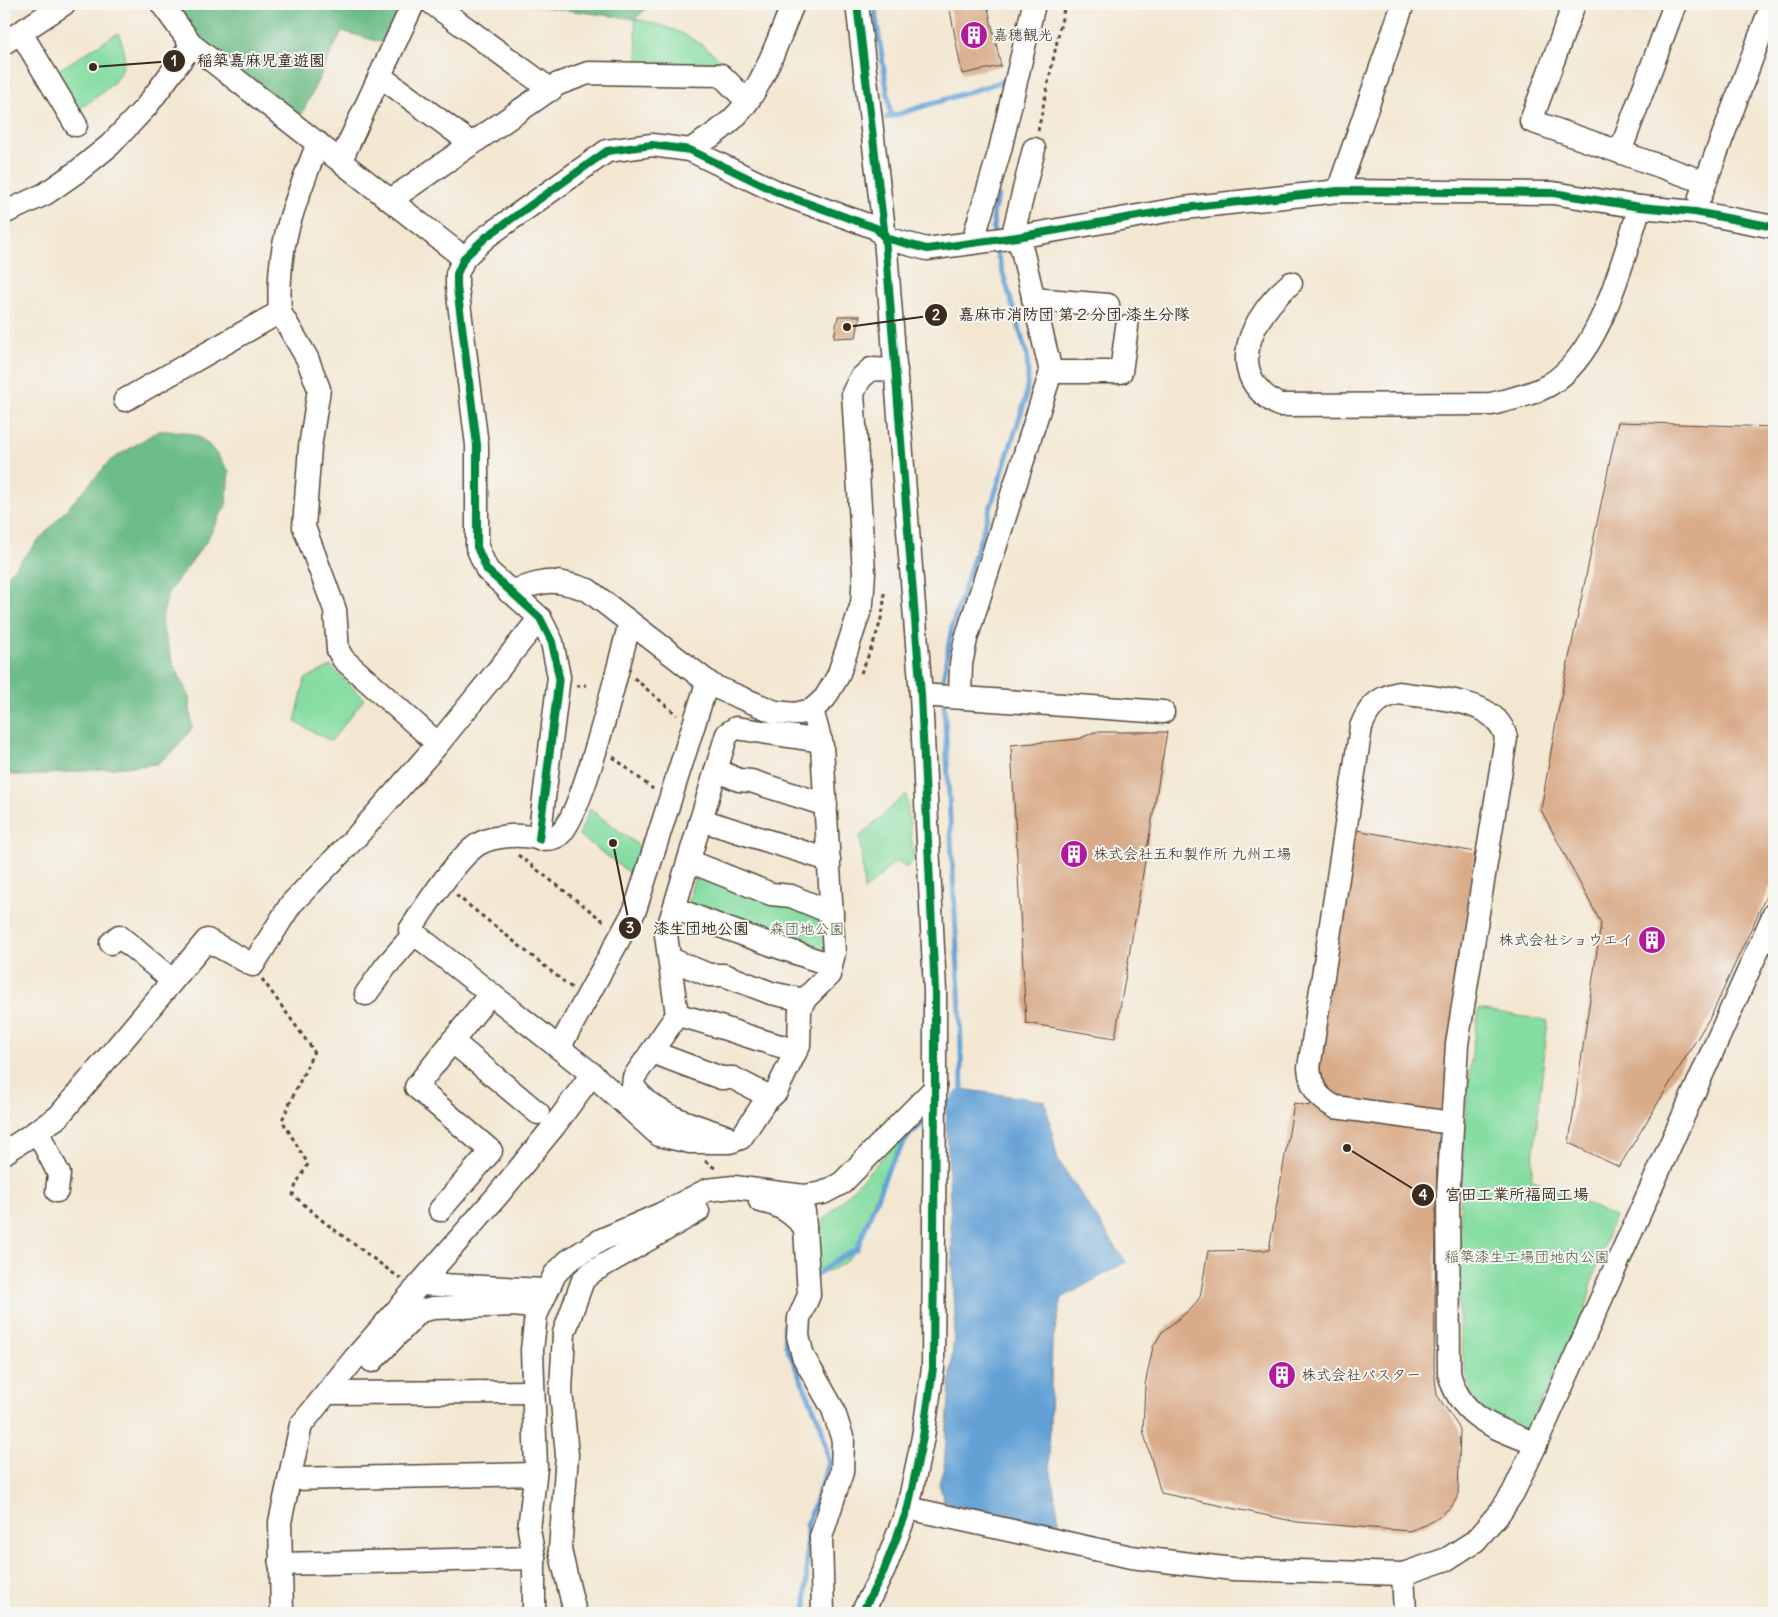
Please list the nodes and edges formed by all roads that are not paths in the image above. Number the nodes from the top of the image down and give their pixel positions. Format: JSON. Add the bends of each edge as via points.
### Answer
{"nodes":[{"id":1,"x":64,"y":4,"type":"edge"},
{"id":2,"x":162,"y":4,"type":"edge"},
{"id":3,"x":413,"y":4,"type":"edge"},
{"id":4,"x":433,"y":4,"type":"edge"},
{"id":5,"x":793,"y":4,"type":"edge"},
{"id":6,"x":857,"y":4,"type":"edge"},
{"id":7,"x":1034,"y":4,"type":"edge"},
{"id":8,"x":1404,"y":4,"type":"edge"},
{"id":9,"x":1574,"y":4,"type":"edge"},
{"id":10,"x":1675,"y":4,"type":"edge"},
{"id":11,"x":1772,"y":4,"type":"edge"},
{"id":12,"x":12,"y":38,"type":"edge"},
{"id":13,"x":192,"y":44,"type":"junction"},
{"id":14,"x":380,"y":76,"type":"junction"},
{"id":15,"x":551,"y":90,"type":"junction"},
{"id":16,"x":747,"y":101,"type":"junction"},
{"id":17,"x":76,"y":125,"type":"dead end"},
{"id":18,"x":318,"y":143,"type":"junction"},
{"id":19,"x":472,"y":144,"type":"junction"},
{"id":20,"x":1034,"y":149,"type":"road end"},
{"id":21,"x":690,"y":150,"type":"junction"},
{"id":22,"x":1620,"y":152,"type":"junction"},
{"id":23,"x":340,"y":160,"type":"junction"},
{"id":24,"x":1705,"y":182,"type":"junction"},
{"id":25,"x":1338,"y":190,"type":"junction"},
{"id":26,"x":392,"y":199,"type":"junction"},
{"id":27,"x":1640,"y":207,"type":"junction"},
{"id":28,"x":1695,"y":212,"type":"junction"},
{"id":29,"x":4,"y":213,"type":"edge"},
{"id":30,"x":1774,"y":227,"type":"edge"},
{"id":31,"x":1017,"y":237,"type":"junction"},
{"id":32,"x":885,"y":238,"type":"junction"},
{"id":33,"x":982,"y":241,"type":"junction"},
{"id":34,"x":464,"y":258,"type":"junction"},
{"id":35,"x":1291,"y":283,"type":"dead end"},
{"id":36,"x":1033,"y":299,"type":"junction"},
{"id":37,"x":1108,"y":305,"type":"dead end"},
{"id":38,"x":280,"y":312,"type":"junction"},
{"id":39,"x":1127,"y":327,"type":"dead end"},
{"id":40,"x":896,"y":370,"type":"junction"},
{"id":41,"x":1051,"y":372,"type":"junction"},
{"id":42,"x":125,"y":400,"type":"dead end"},
{"id":43,"x":509,"y":592,"type":"junction"},
{"id":44,"x":540,"y":618,"type":"junction"},
{"id":45,"x":630,"y":623,"type":"junction"},
{"id":46,"x":708,"y":683,"type":"junction"},
{"id":47,"x":921,"y":695,"type":"junction"},
{"id":48,"x":960,"y":696,"type":"junction"},
{"id":49,"x":812,"y":710,"type":"junction"},
{"id":50,"x":1163,"y":712,"type":"dead end"},
{"id":51,"x":821,"y":741,"type":"junction"},
{"id":52,"x":438,"y":744,"type":"junction"},
{"id":53,"x":716,"y":770,"type":"junction"},
{"id":54,"x":826,"y":805,"type":"junction"},
{"id":55,"x":701,"y":820,"type":"junction"},
{"id":56,"x":539,"y":839,"type":"junction"},
{"id":57,"x":829,"y":860,"type":"junction"},
{"id":58,"x":689,"y":861,"type":"junction"},
{"id":59,"x":675,"y":908,"type":"junction"},
{"id":60,"x":832,"y":913,"type":"junction"},
{"id":61,"x":1774,"y":914,"type":"edge"},
{"id":62,"x":414,"y":934,"type":"junction"},
{"id":63,"x":111,"y":943,"type":"dead end"},
{"id":64,"x":670,"y":959,"type":"junction"},
{"id":65,"x":831,"y":965,"type":"junction"},
{"id":66,"x":172,"y":980,"type":"junction"},
{"id":67,"x":366,"y":994,"type":"dead end"},
{"id":68,"x":490,"y":994,"type":"junction"},
{"id":69,"x":804,"y":1000,"type":"junction"},
{"id":70,"x":677,"y":1015,"type":"junction"},
{"id":71,"x":452,"y":1041,"type":"junction"},
{"id":72,"x":559,"y":1048,"type":"junction"},
{"id":73,"x":796,"y":1050,"type":"junction"},
{"id":74,"x":652,"y":1052,"type":"junction"},
{"id":75,"x":592,"y":1074,"type":"junction"},
{"id":76,"x":935,"y":1094,"type":"junction"},
{"id":77,"x":770,"y":1097,"type":"junction"},
{"id":78,"x":538,"y":1114,"type":"dead end"},
{"id":79,"x":1452,"y":1123,"type":"junction"},
{"id":80,"x":37,"y":1131,"type":"junction"},
{"id":81,"x":730,"y":1142,"type":"junction"},
{"id":82,"x":4,"y":1153,"type":"edge"},
{"id":83,"x":57,"y":1191,"type":"dead end"},
{"id":84,"x":804,"y":1196,"type":"junction"},
{"id":85,"x":440,"y":1210,"type":"dead end"},
{"id":86,"x":805,"y":1227,"type":"junction"},
{"id":87,"x":418,"y":1287,"type":"junction"},
{"id":88,"x":543,"y":1299,"type":"junction"},
{"id":89,"x":562,"y":1391,"type":"junction"},
{"id":90,"x":532,"y":1392,"type":"junction"},
{"id":91,"x":327,"y":1394,"type":"junction"},
{"id":92,"x":1536,"y":1444,"type":"junction"},
{"id":93,"x":535,"y":1476,"type":"junction"},
{"id":94,"x":289,"y":1479,"type":"junction"},
{"id":95,"x":908,"y":1508,"type":"junction"},
{"id":96,"x":534,"y":1558,"type":"junction"},
{"id":97,"x":280,"y":1564,"type":"junction"},
{"id":98,"x":1403,"y":1574,"type":"junction"},
{"id":99,"x":282,"y":1613,"type":"edge"},
{"id":100,"x":534,"y":1613,"type":"edge"},
{"id":101,"x":575,"y":1613,"type":"edge"},
{"id":102,"x":822,"y":1613,"type":"edge"},
{"id":103,"x":862,"y":1613,"type":"edge"},
{"id":104,"x":1405,"y":1613,"type":"edge"}],
"edges":[{"from":1,"to":12,"type":"street"},
{"from":2,"to":13,"type":"street"},
{"from":3,"to":14,"type":"street"},
{"from":4,"to":15,"type":"street"},
{"from":5,"to":16,"type":"street","via":[[761,80]]},
{"from":6,"to":32,"type":"street"},
{"from":7,"to":33,"type":"street","via":[[1000,150],[976,230]]},
{"from":8,"to":25,"type":"street"},
{"from":9,"to":22,"type":"street","via":[[1531,121]]},
{"from":10,"to":22,"type":"street"},
{"from":11,"to":24,"type":"street"},
{"from":12,"to":17,"type":"street"},
{"from":13,"to":18,"type":"street"},
{"from":13,"to":29,"type":"street","via":[[146,107],[110,145],[45,194]]},
{"from":14,"to":19,"type":"street"},
{"from":14,"to":23,"type":"street"},
{"from":15,"to":16,"type":"street","via":[[588,72],[721,75]]},
{"from":15,"to":19,"type":"street"},
{"from":16,"to":21,"type":"street","via":[[720,130]]},
{"from":18,"to":23,"type":"street"},
{"from":18,"to":38,"type":"street","via":[[290,214],[281,252]]},
{"from":19,"to":26,"type":"street"},
{"from":20,"to":31,"type":"street","via":[[1014,230]]},
{"from":21,"to":32,"type":"street","via":[[779,193],[876,228]]},
{"from":21,"to":34,"type":"street","via":[[652,145],[607,151],[486,236]]},
{"from":22,"to":24,"type":"street"},
{"from":23,"to":26,"type":"street"},
{"from":24,"to":28,"type":"street"},
{"from":25,"to":27,"type":"street","via":[[1553,193]]},
{"from":25,"to":31,"type":"street","via":[[1184,208]]},
{"from":26,"to":34,"type":"street"},
{"from":27,"to":28,"type":"street"},
{"from":27,"to":35,"type":"street","via":[[1599,326],[1588,346],[1569,369],[1549,385],[1525,396],[1491,404],[1279,405],[1265,398],[1254,386],[1248,371],[1249,344],[1258,322],[1275,297]]},
{"from":28,"to":30,"type":"street"},
{"from":31,"to":33,"type":"street"},
{"from":31,"to":36,"type":"street"},
{"from":32,"to":33,"type":"street","via":[[928,249]]},
{"from":32,"to":40,"type":"street"},
{"from":34,"to":43,"type":"street","via":[[457,274],[457,287],[477,444],[478,547],[488,570]]},
{"from":36,"to":37,"type":"street"},
{"from":36,"to":41,"type":"street"},
{"from":38,"to":42,"type":"street"},
{"from":38,"to":52,"type":"street","via":[[307,358],[319,389],[310,447],[304,527],[335,610],[338,650],[343,659]]},
{"from":39,"to":41,"type":"street","via":[[1122,372]]},
{"from":40,"to":47,"type":"street"},
{"from":40,"to":49,"type":"street","via":[[870,369],[853,393],[864,572],[862,604],[838,676],[825,698]]},
{"from":41,"to":48,"type":"street","via":[[966,639]]},
{"from":43,"to":44,"type":"street"},
{"from":43,"to":45,"type":"street","via":[[548,580],[565,582],[588,590]]},
{"from":44,"to":52,"type":"street"},
{"from":44,"to":56,"type":"street","via":[[552,642],[559,677]]},
{"from":45,"to":46,"type":"street"},
{"from":45,"to":56,"type":"street","via":[[572,818],[560,834]]},
{"from":46,"to":49,"type":"street","via":[[775,712],[795,714]]},
{"from":46,"to":72,"type":"street","via":[[635,910]]},
{"from":47,"to":48,"type":"street"},
{"from":47,"to":76,"type":"street","via":[[935,991]]},
{"from":48,"to":50,"type":"street"},
{"from":49,"to":51,"type":"street"},
{"from":51,"to":53,"type":"street","via":[[736,728],[727,734]]},
{"from":51,"to":54,"type":"street"},
{"from":52,"to":66,"type":"street","via":[[292,904],[253,965],[208,940]]},
{"from":53,"to":54,"type":"street","via":[[739,780]]},
{"from":53,"to":55,"type":"street"},
{"from":54,"to":57,"type":"street"},
{"from":55,"to":57,"type":"street"},
{"from":55,"to":58,"type":"street"},
{"from":56,"to":62,"type":"street","via":[[522,836],[483,841],[454,866],[410,930]]},
{"from":57,"to":60,"type":"street"},
{"from":58,"to":59,"type":"street"},
{"from":58,"to":60,"type":"street","via":[[772,894],[791,896]]},
{"from":59,"to":64,"type":"street","via":[[666,935]]},
{"from":59,"to":65,"type":"street","via":[[729,932]]},
{"from":60,"to":65,"type":"street","via":[[834,953]]},
{"from":61,"to":92,"type":"street"},
{"from":62,"to":67,"type":"street"},
{"from":62,"to":68,"type":"street"},
{"from":63,"to":66,"type":"street","via":[[119,936]]},
{"from":64,"to":69,"type":"street","via":[[771,994]]},
{"from":64,"to":70,"type":"street"},
{"from":65,"to":69,"type":"street","via":[[829,975]]},
{"from":66,"to":80,"type":"street","via":[[58,1117]]},
{"from":68,"to":71,"type":"street"},
{"from":68,"to":72,"type":"street"},
{"from":69,"to":73,"type":"street"},
{"from":70,"to":73,"type":"street"},
{"from":70,"to":74,"type":"street"},
{"from":71,"to":78,"type":"street"},
{"from":71,"to":85,"type":"street","via":[[416,1087],[491,1151]]},
{"from":72,"to":75,"type":"street"},
{"from":73,"to":77,"type":"street","via":[[776,1092]]},
{"from":74,"to":77,"type":"street","via":[[721,1078],[733,1078]]},
{"from":74,"to":81,"type":"street","via":[[634,1077],[633,1086],[641,1097],[671,1117],[724,1136]]},
{"from":75,"to":81,"type":"street","via":[[659,1135],[690,1142]]},
{"from":75,"to":87,"type":"street","via":[[503,1189]]},
{"from":76,"to":84,"type":"street","via":[[842,1183],[823,1194]]},
{"from":76,"to":95,"type":"street","via":[[933,1368]]},
{"from":77,"to":81,"type":"street","via":[[741,1138]]},
{"from":79,"to":79,"type":"street","via":[[1457,1044],[1506,738],[1497,719],[1477,706],[1399,693],[1386,695],[1376,702],[1361,727],[1310,1058],[1310,1080],[1324,1102],[1335,1107]]},
{"from":79,"to":92,"type":"street","via":[[1448,1223],[1449,1372],[1453,1389],[1468,1410],[1490,1426]]},
{"from":80,"to":82,"type":"street"},
{"from":80,"to":83,"type":"street","via":[[59,1174]]},
{"from":84,"to":86,"type":"street"},
{"from":84,"to":88,"type":"street","via":[[734,1187],[707,1190],[601,1240],[568,1261],[555,1274]]},
{"from":86,"to":89,"type":"street","via":[[778,1204],[724,1200],[709,1204],[592,1272],[583,1280],[564,1333]]},
{"from":86,"to":102,"type":"street","via":[[809,1295],[799,1318],[798,1336],[803,1356],[833,1409],[843,1440],[842,1472],[821,1538]]},
{"from":87,"to":88,"type":"street"},
{"from":87,"to":91,"type":"street"},
{"from":88,"to":90,"type":"street","via":[[532,1350]]},
{"from":88,"to":91,"type":"street","via":[[514,1305],[420,1311],[366,1367]]},
{"from":89,"to":93,"type":"street","via":[[545,1459]]},
{"from":89,"to":101,"type":"street","via":[[567,1455],[560,1550]]},
{"from":90,"to":91,"type":"street"},
{"from":90,"to":93,"type":"street"},
{"from":91,"to":94,"type":"street","via":[[301,1426]]},
{"from":92,"to":98,"type":"street","via":[[1508,1499],[1474,1541],[1447,1559]]},
{"from":93,"to":94,"type":"street"},
{"from":93,"to":96,"type":"street","via":[[529,1529]]},
{"from":94,"to":97,"type":"street","via":[[280,1522]]},
{"from":95,"to":98,"type":"street","via":[[1131,1557],[1233,1569]]},
{"from":95,"to":103,"type":"street","via":[[884,1570]]},
{"from":96,"to":97,"type":"street"},
{"from":96,"to":100,"type":"street"},
{"from":97,"to":99,"type":"street"},
{"from":98,"to":104,"type":"street"}]}
